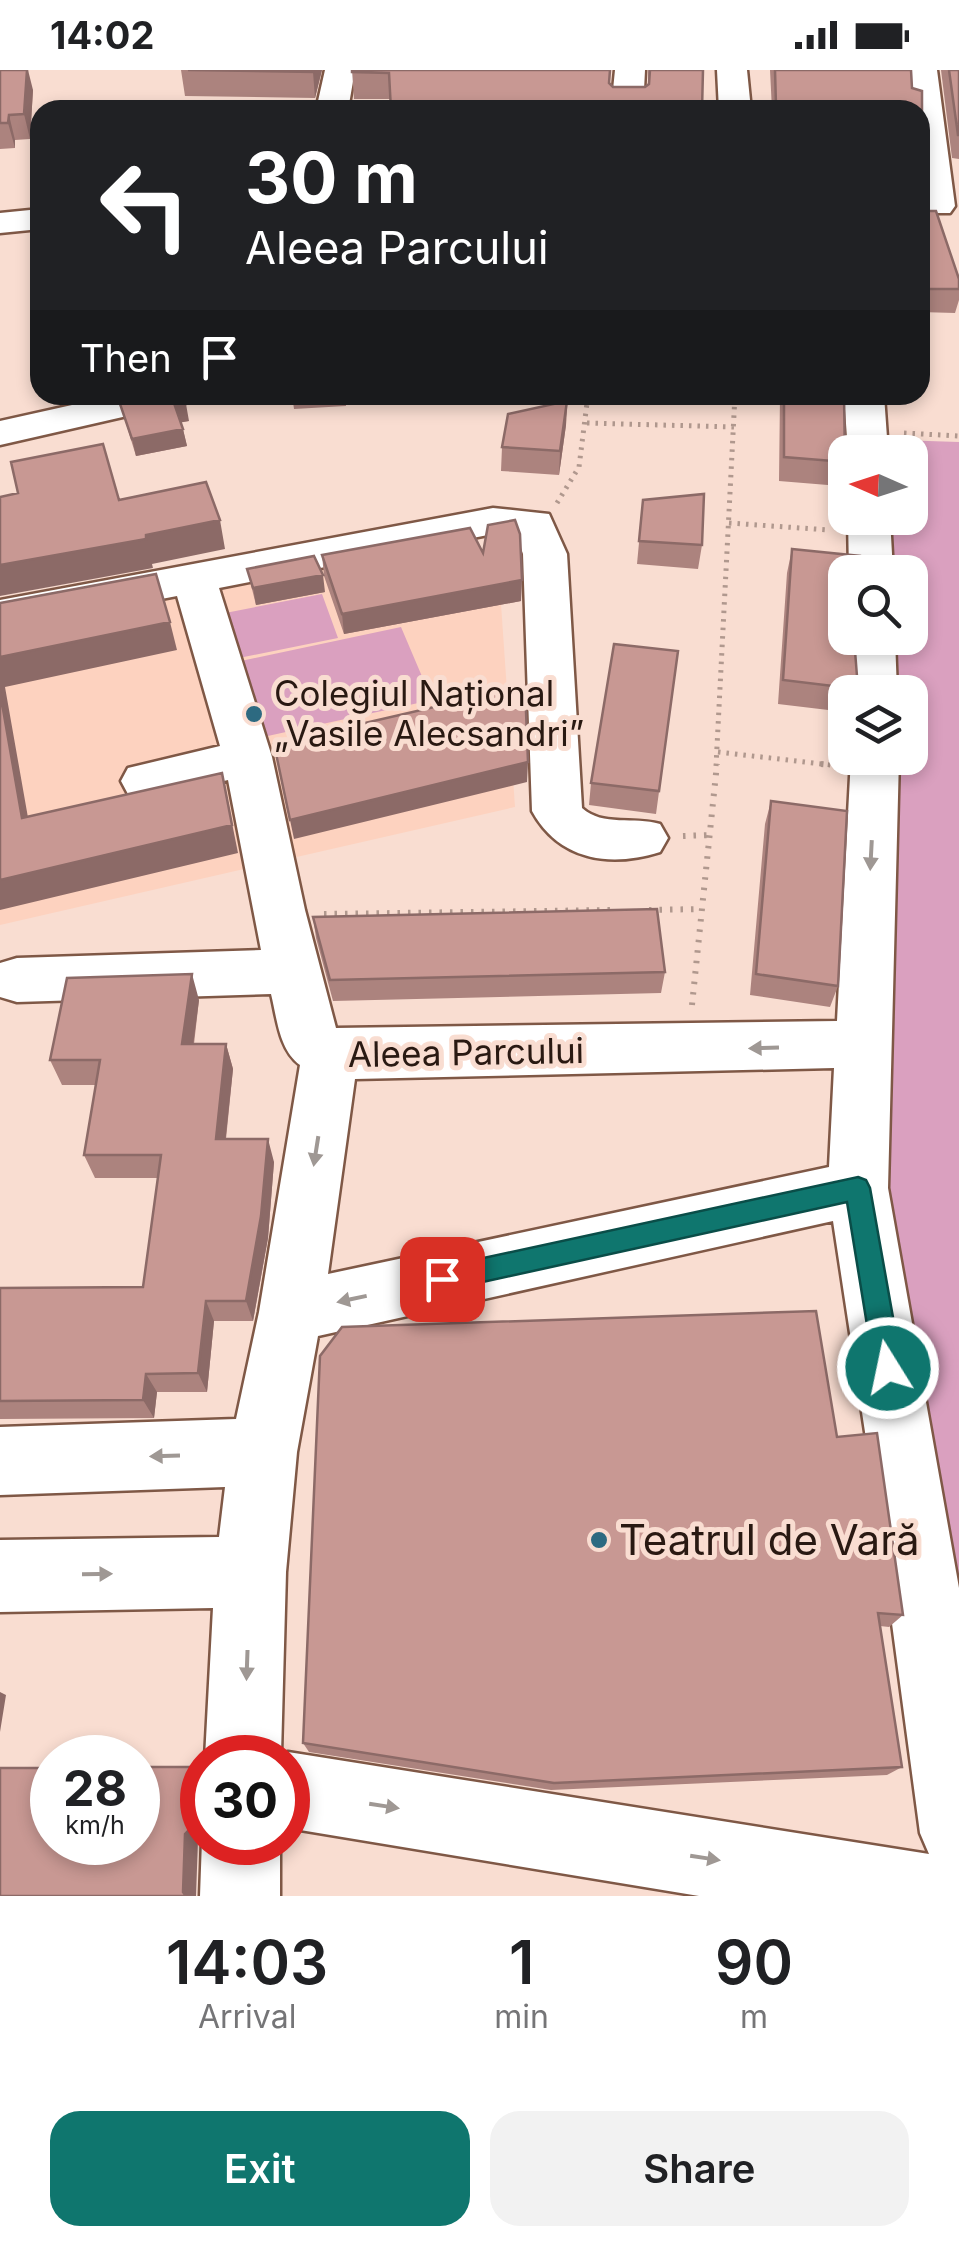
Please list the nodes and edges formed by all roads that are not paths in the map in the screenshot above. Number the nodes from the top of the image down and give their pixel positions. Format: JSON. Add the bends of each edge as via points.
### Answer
{"nodes":[{"id":1,"x":340,"y":70,"type":"edge"},
{"id":2,"x":630,"y":70,"type":"edge"},
{"id":3,"x":732,"y":70,"type":"edge"},
{"id":4,"x":922,"y":72,"type":"edge"},
{"id":5,"x":959,"y":75,"type":"edge"},
{"id":6,"x":334,"y":100,"type":"edge"},
{"id":7,"x":628,"y":100,"type":"edge"},
{"id":8,"x":734,"y":100,"type":"edge"},
{"id":9,"x":926,"y":100,"type":"edge"},
{"id":10,"x":930,"y":133,"type":"edge"},
{"id":11,"x":939,"y":201,"type":"edge"},
{"id":12,"x":30,"y":220,"type":"edge"},
{"id":13,"x":0,"y":223,"type":"edge"},
{"id":14,"x":125,"y":405,"type":"edge"},
{"id":15,"x":0,"y":433,"type":"edge"},
{"id":16,"x":195,"y":580,"type":"junction"},
{"id":17,"x":0,"y":615,"type":"edge"},
{"id":18,"x":248,"y":757,"type":"junction"},
{"id":19,"x":874,"y":775,"type":"edge"},
{"id":20,"x":146,"y":781,"type":"dead end"},
{"id":21,"x":642,"y":838,"type":"dead end"},
{"id":22,"x":294,"y":971,"type":"junction"},
{"id":23,"x":17,"y":980,"type":"dead end"},
{"id":24,"x":862,"y":1044,"type":"junction"},
{"id":25,"x":330,"y":1055,"type":"junction"},
{"id":26,"x":858,"y":1188,"type":"junction"},
{"id":27,"x":291,"y":1312,"type":"junction"},
{"id":28,"x":263,"y":1452,"type":"junction"},
{"id":29,"x":0,"y":1461,"type":"edge"},
{"id":30,"x":250,"y":1572,"type":"junction"},
{"id":31,"x":0,"y":1576,"type":"edge"},
{"id":32,"x":245,"y":1735,"type":"edge"},
{"id":33,"x":310,"y":1794,"type":"edge"},
{"id":34,"x":959,"y":1833,"type":"edge"},
{"id":35,"x":241,"y":1865,"type":"edge"},
{"id":36,"x":240,"y":1896,"type":"edge"},
{"id":37,"x":942,"y":1896,"type":"edge"}],
"edges":[{"from":1,"to":6,"type":"street"},
{"from":2,"to":7,"type":"street"},
{"from":3,"to":8,"type":"street"},
{"from":4,"to":5,"type":"street"},
{"from":4,"to":9,"type":"street"},
{"from":10,"to":11,"type":"street"},
{"from":12,"to":13,"type":"street"},
{"from":14,"to":15,"type":"street"},
{"from":16,"to":17,"type":"street"},
{"from":16,"to":18,"type":"street"},
{"from":16,"to":21,"type":"street","via":[[493,522],[534,524],[545,554],[556,811],[573,833],[588,838]]},
{"from":18,"to":20,"type":"street"},
{"from":18,"to":22,"type":"street"},
{"from":19,"to":24,"type":"street","one_way":true},
{"from":22,"to":23,"type":"street"},
{"from":22,"to":25,"type":"street","via":[[311,1042]]},
{"from":24,"to":25,"type":"street","name":"Aleea Parcului","one_way":true},
{"from":24,"to":26,"type":"street"},
{"from":25,"to":27,"type":"street","name":"Aleea Parcului","one_way":true},
{"from":26,"to":27,"type":"street","one_way":true},
{"from":26,"to":34,"type":"street"},
{"from":27,"to":28,"type":"street","name":"Aleea Parcului"},
{"from":28,"to":29,"type":"street","one_way":true},
{"from":28,"to":30,"type":"street","name":"Aleea Parcului"},
{"from":31,"to":30,"type":"street","one_way":true},
{"from":30,"to":32,"type":"street","name":"Aleea Parcului","one_way":true},
{"from":33,"to":37,"type":"street","one_way":true},
{"from":35,"to":36,"type":"street"}]}
